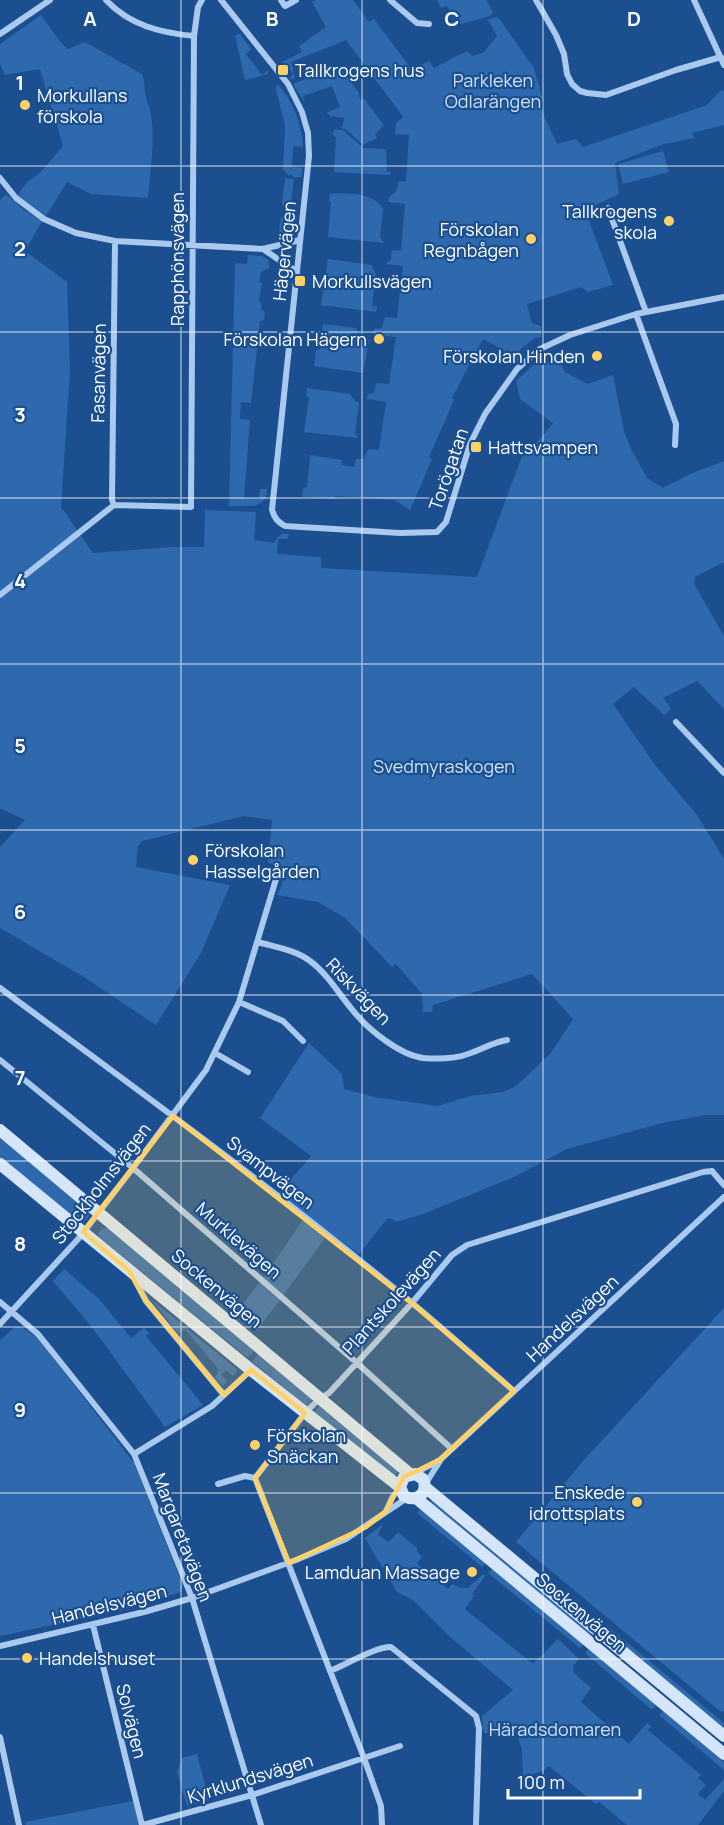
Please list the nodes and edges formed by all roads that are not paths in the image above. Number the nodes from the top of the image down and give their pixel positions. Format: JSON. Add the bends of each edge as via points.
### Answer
{"nodes":[{"id":1,"x":50,"y":0,"type":"edge"},
{"id":2,"x":106,"y":0,"type":"edge"},
{"id":3,"x":202,"y":0,"type":"edge"},
{"id":4,"x":221,"y":0,"type":"edge"},
{"id":5,"x":281,"y":0,"type":"edge"},
{"id":6,"x":296,"y":0,"type":"edge"},
{"id":7,"x":390,"y":0,"type":"edge"},
{"id":8,"x":536,"y":0,"type":"edge"},
{"id":9,"x":694,"y":0,"type":"edge"},
{"id":10,"x":429,"y":24,"type":"dead end"},
{"id":11,"x":0,"y":34,"type":"edge"},
{"id":12,"x":194,"y":36,"type":"junction"},
{"id":13,"x":721,"y":57,"type":"junction"},
{"id":14,"x":724,"y":65,"type":"edge"},
{"id":15,"x":0,"y":178,"type":"edge"},
{"id":16,"x":608,"y":208,"type":"dead end"},
{"id":17,"x":300,"y":240,"type":"junction"},
{"id":18,"x":115,"y":241,"type":"junction"},
{"id":19,"x":192,"y":246,"type":"junction"},
{"id":20,"x":263,"y":249,"type":"junction"},
{"id":21,"x":297,"y":272,"type":"junction"},
{"id":22,"x":724,"y":298,"type":"edge"},
{"id":23,"x":646,"y":312,"type":"junction"},
{"id":24,"x":636,"y":314,"type":"junction"},
{"id":25,"x":675,"y":445,"type":"dead end"},
{"id":26,"x":114,"y":505,"type":"junction"},
{"id":27,"x":285,"y":526,"type":"joint"},
{"id":28,"x":0,"y":595,"type":"edge"},
{"id":29,"x":676,"y":722,"type":"dead end"},
{"id":30,"x":724,"y":760,"type":"edge"},
{"id":31,"x":719,"y":767,"type":"junction"},
{"id":32,"x":724,"y":773,"type":"edge"},
{"id":33,"x":276,"y":879,"type":"dead end"},
{"id":34,"x":258,"y":942,"type":"junction"},
{"id":35,"x":0,"y":988,"type":"edge"},
{"id":36,"x":238,"y":1002,"type":"junction"},
{"id":37,"x":507,"y":1040,"type":"dead end"},
{"id":38,"x":303,"y":1041,"type":"dead end"},
{"id":39,"x":215,"y":1053,"type":"junction"},
{"id":40,"x":0,"y":1060,"type":"edge"},
{"id":41,"x":248,"y":1072,"type":"dead end"},
{"id":42,"x":173,"y":1116,"type":"junction"},
{"id":43,"x":0,"y":1130,"type":"edge"},
{"id":44,"x":0,"y":1164,"type":"edge"},
{"id":45,"x":134,"y":1168,"type":"junction"},
{"id":46,"x":724,"y":1185,"type":"edge"},
{"id":47,"x":724,"y":1197,"type":"edge"},
{"id":48,"x":98,"y":1213,"type":"junction"},
{"id":49,"x":83,"y":1232,"type":"junction"},
{"id":50,"x":129,"y":1270,"type":"junction"},
{"id":51,"x":0,"y":1302,"type":"edge"},
{"id":52,"x":412,"y":1302,"type":"junction"},
{"id":53,"x":11,"y":1311,"type":"junction"},
{"id":54,"x":0,"y":1324,"type":"edge"},
{"id":55,"x":357,"y":1363,"type":"junction"},
{"id":56,"x":251,"y":1370,"type":"junction"},
{"id":57,"x":514,"y":1391,"type":"junction"},
{"id":58,"x":224,"y":1395,"type":"junction"},
{"id":59,"x":319,"y":1399,"type":"junction"},
{"id":60,"x":305,"y":1413,"type":"junction"},
{"id":61,"x":452,"y":1449,"type":"junction"},
{"id":62,"x":134,"y":1454,"type":"junction"},
{"id":63,"x":440,"y":1460,"type":"junction"},
{"id":64,"x":412,"y":1474,"type":"junction"},
{"id":65,"x":255,"y":1478,"type":"junction"},
{"id":66,"x":218,"y":1484,"type":"dead end"},
{"id":67,"x":425,"y":1485,"type":"junction"},
{"id":68,"x":406,"y":1493,"type":"junction"},
{"id":69,"x":386,"y":1511,"type":"junction"},
{"id":70,"x":289,"y":1563,"type":"junction"},
{"id":71,"x":192,"y":1598,"type":"junction"},
{"id":72,"x":93,"y":1625,"type":"junction"},
{"id":73,"x":0,"y":1646,"type":"edge"},
{"id":74,"x":330,"y":1671,"type":"junction"},
{"id":75,"x":724,"y":1736,"type":"edge"},
{"id":76,"x":0,"y":1737,"type":"edge"},
{"id":77,"x":400,"y":1746,"type":"dead end"},
{"id":78,"x":724,"y":1754,"type":"edge"},
{"id":79,"x":364,"y":1758,"type":"junction"},
{"id":80,"x":252,"y":1795,"type":"junction"},
{"id":81,"x":19,"y":1825,"type":"edge"},
{"id":82,"x":142,"y":1825,"type":"edge"},
{"id":83,"x":261,"y":1825,"type":"edge"},
{"id":84,"x":382,"y":1825,"type":"edge"},
{"id":85,"x":476,"y":1825,"type":"edge"}],
"edges":[{"from":1,"to":11,"type":"street"},
{"from":2,"to":12,"type":"street","via":[[147,27]]},
{"from":3,"to":12,"type":"street","name":"Rapphönsvägen"},
{"from":4,"to":17,"type":"street","name":"Hägervägen","via":[[288,84],[302,112],[309,156]]},
{"from":5,"to":6,"type":"street","via":[[285,6]]},
{"from":7,"to":10,"type":"street","via":[[417,23]]},
{"from":8,"to":13,"type":"street","via":[[556,35],[572,84],[586,93],[606,95]]},
{"from":9,"to":13,"type":"street"},
{"from":12,"to":19,"type":"street","name":"Rapphönsvägen"},
{"from":13,"to":14,"type":"street"},
{"from":15,"to":18,"type":"street","via":[[16,198],[44,219],[76,233]]},
{"from":16,"to":23,"type":"street"},
{"from":17,"to":20,"type":"street"},
{"from":17,"to":21,"type":"street","name":"Hägervägen"},
{"from":18,"to":19,"type":"street"},
{"from":18,"to":26,"type":"street","name":"Fasanvägen"},
{"from":19,"to":20,"type":"street"},
{"from":19,"to":26,"type":"street","name":"Rapphönsvägen","via":[[191,507]]},
{"from":20,"to":21,"type":"street"},
{"from":21,"to":27,"type":"street","name":"Hägervägen","via":[[272,510],[274,518]]},
{"from":22,"to":23,"type":"street","name":"Torögatan"},
{"from":23,"to":24,"type":"street","name":"Torögatan"},
{"from":24,"to":25,"type":"street","via":[[676,424]]},
{"from":24,"to":27,"type":"street","name":"Torögatan","via":[[570,335],[540,349],[517,369],[476,430],[446,522],[437,532]]},
{"from":26,"to":28,"type":"street"},
{"from":29,"to":31,"type":"street"},
{"from":30,"to":31,"type":"street"},
{"from":31,"to":32,"type":"street"},
{"from":33,"to":34,"type":"street","name":"Stockholmsvägen"},
{"from":34,"to":36,"type":"street","name":"Stockholmsvägen"},
{"from":34,"to":37,"type":"street","name":"Riskvägen","via":[[309,960],[356,1014],[409,1054],[453,1058]]},
{"from":35,"to":42,"type":"street","name":"Svampvägen"},
{"from":36,"to":38,"type":"street","via":[[283,1021]]},
{"from":36,"to":39,"type":"street","name":"Stockholmsvägen"},
{"from":39,"to":41,"type":"street"},
{"from":39,"to":42,"type":"street","name":"Stockholmsvägen"},
{"from":40,"to":45,"type":"street","name":"Murklevägen"},
{"from":42,"to":45,"type":"street","name":"Stockholmsvägen"},
{"from":42,"to":52,"type":"street","name":"Svampvägen"},
{"from":43,"to":48,"type":"street","name":"Sockenvägen"},
{"from":44,"to":49,"type":"street","name":"Sockenvägen"},
{"from":45,"to":48,"type":"street","name":"Stockholmsvägen"},
{"from":45,"to":55,"type":"street","name":"Murklevägen"},
{"from":46,"to":52,"type":"street","name":"Plantskolevägen","via":[[712,1171],[703,1172],[467,1245],[452,1255]]},
{"from":47,"to":57,"type":"street","name":"Handelsvägen"},
{"from":48,"to":49,"type":"street","name":"Stockholmsvägen"},
{"from":48,"to":59,"type":"street","name":"Sockenvägen"},
{"from":49,"to":50,"type":"street","name":"Sockenvägen"},
{"from":49,"to":53,"type":"street","name":"Stockholmsvägen"},
{"from":50,"to":56,"type":"street","name":"Sockenvägen"},
{"from":50,"to":58,"type":"street","name":"Sockenvägen","via":[[146,1301]]},
{"from":51,"to":53,"type":"street","name":"Margaretavägen"},
{"from":52,"to":55,"type":"street","name":"Plantskolevägen"},
{"from":52,"to":57,"type":"street","name":"Svampvägen"},
{"from":53,"to":54,"type":"street","name":"Stockholmsvägen"},
{"from":53,"to":62,"type":"street","name":"Margaretavägen","via":[[38,1334]]},
{"from":55,"to":59,"type":"street","name":"Plantskolevägen"},
{"from":55,"to":61,"type":"street","name":"Murklevägen"},
{"from":56,"to":58,"type":"street"},
{"from":56,"to":60,"type":"street","name":"Sockenvägen"},
{"from":57,"to":61,"type":"street","name":"Handelsvägen"},
{"from":58,"to":62,"type":"street"},
{"from":59,"to":60,"type":"street","name":"Plantskolevägen"},
{"from":59,"to":64,"type":"street","name":"Sockenvägen"},
{"from":60,"to":65,"type":"street","name":"Plantskolevägen"},
{"from":60,"to":68,"type":"street","name":"Sockenvägen"},
{"from":61,"to":63,"type":"street","name":"Handelsvägen"},
{"from":62,"to":71,"type":"street","name":"Margaretavägen"},
{"from":63,"to":64,"type":"street","name":"Handelsvägen"},
{"from":63,"to":67,"type":"street","name":"Handelsvägen"},
{"from":64,"to":67,"type":"street","name":"Sockenvägen","via":[[423,1479]]},
{"from":64,"to":68,"type":"street","via":[[402,1480]]},
{"from":65,"to":66,"type":"street","via":[[245,1476]]},
{"from":65,"to":70,"type":"street"},
{"from":67,"to":68,"type":"street","via":[[423,1494]]},
{"from":67,"to":75,"type":"street","name":"Sockenvägen"},
{"from":68,"to":69,"type":"street","name":"Handelsvägen"},
{"from":68,"to":69,"type":"street","name":"Handelsvägen","via":[[393,1496]]},
{"from":68,"to":78,"type":"street","name":"Sockenvägen"},
{"from":69,"to":70,"type":"street","name":"Handelsvägen","via":[[346,1539]]},
{"from":70,"to":71,"type":"street","name":"Handelsvägen"},
{"from":70,"to":74,"type":"street"},
{"from":71,"to":72,"type":"street","name":"Handelsvägen"},
{"from":71,"to":80,"type":"street","name":"Margaretavägen"},
{"from":72,"to":73,"type":"street","name":"Handelsvägen"},
{"from":72,"to":82,"type":"street","name":"Solvägen"},
{"from":74,"to":79,"type":"street"},
{"from":74,"to":85,"type":"street","via":[[375,1650],[391,1647],[476,1716]]},
{"from":76,"to":81,"type":"street"},
{"from":77,"to":79,"type":"street"},
{"from":79,"to":80,"type":"street","name":"Kyrklundsvägen"},
{"from":79,"to":84,"type":"street","via":[[381,1806]]},
{"from":80,"to":82,"type":"street","name":"Kyrklundsvägen"},
{"from":80,"to":83,"type":"street","name":"Margaretavägen"}]}
